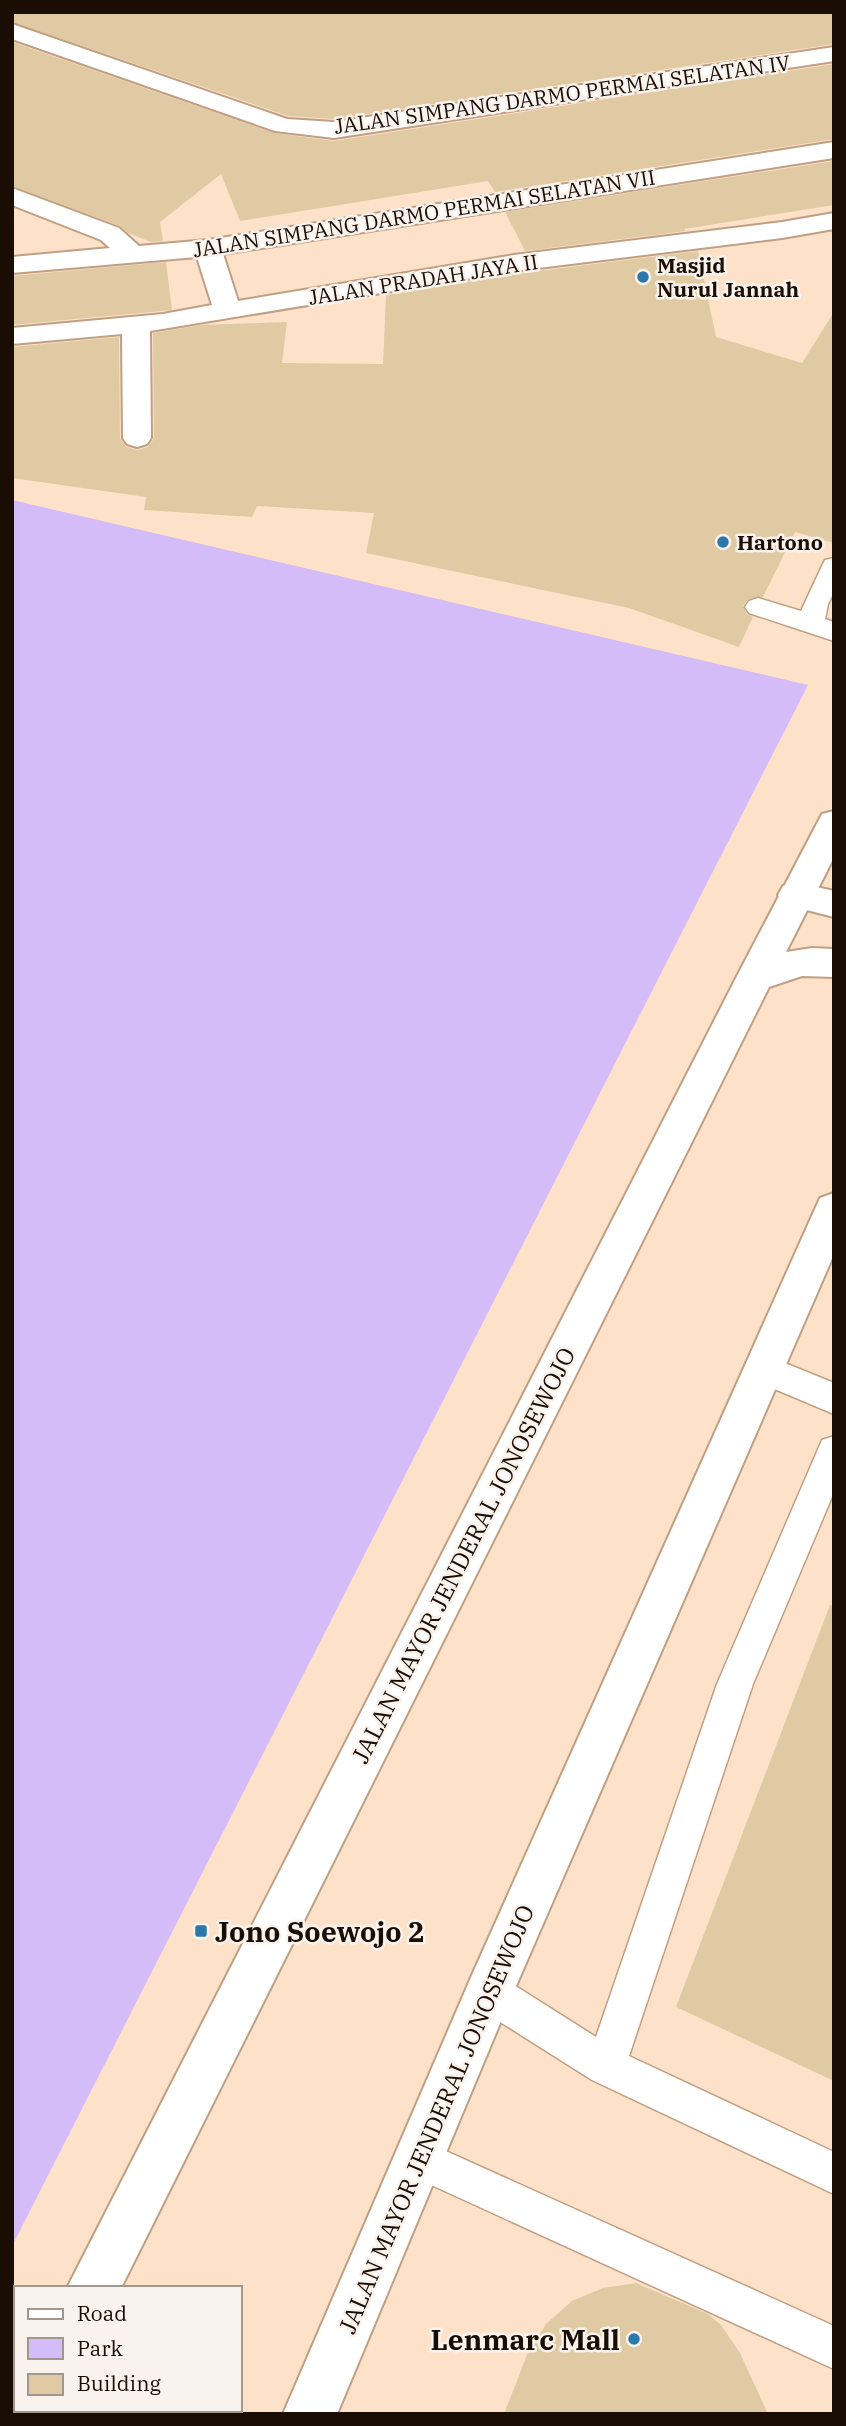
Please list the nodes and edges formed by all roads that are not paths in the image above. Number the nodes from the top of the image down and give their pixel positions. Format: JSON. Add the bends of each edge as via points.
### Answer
{"nodes":[{"id":1,"x":12,"y":31,"type":"edge"},
{"id":2,"x":834,"y":54,"type":"edge"},
{"id":3,"x":834,"y":150,"type":"edge"},
{"id":4,"x":12,"y":196,"type":"edge"},
{"id":5,"x":834,"y":221,"type":"edge"},
{"id":6,"x":208,"y":248,"type":"junction"},
{"id":7,"x":132,"y":254,"type":"junction"},
{"id":8,"x":12,"y":265,"type":"edge"},
{"id":9,"x":228,"y":312,"type":"junction"},
{"id":10,"x":136,"y":325,"type":"junction"},
{"id":11,"x":12,"y":336,"type":"edge"},
{"id":12,"x":136,"y":438,"type":"dead end"},
{"id":13,"x":834,"y":566,"type":"edge"},
{"id":14,"x":758,"y":607,"type":"dead end"},
{"id":15,"x":823,"y":628,"type":"edge"},
{"id":16,"x":834,"y":823,"type":"edge"},
{"id":17,"x":795,"y":895,"type":"junction"},
{"id":18,"x":834,"y":904,"type":"edge"},
{"id":19,"x":834,"y":963,"type":"edge"},
{"id":20,"x":754,"y":978,"type":"junction"},
{"id":21,"x":834,"y":1209,"type":"edge"},
{"id":22,"x":765,"y":1370,"type":"junction"},
{"id":23,"x":834,"y":1399,"type":"edge"},
{"id":24,"x":834,"y":1451,"type":"edge"},
{"id":25,"x":489,"y":1992,"type":"junction"},
{"id":26,"x":606,"y":2066,"type":"junction"},
{"id":27,"x":417,"y":2158,"type":"junction"},
{"id":28,"x":834,"y":2174,"type":"edge"},
{"id":29,"x":94,"y":2286,"type":"edge"},
{"id":30,"x":834,"y":2348,"type":"edge"},
{"id":31,"x":310,"y":2414,"type":"edge"}],
"edges":[{"from":1,"to":2,"type":"street","name":"JALAN SIMPANG DARMO PERMAI SELATAN IV","via":[[284,125],[334,130]]},
{"from":3,"to":6,"type":"street","name":"JALAN SIMPANG DARMO PERMAI SELATAN VII"},
{"from":4,"to":7,"type":"street","via":[[110,234]]},
{"from":5,"to":9,"type":"street","name":"JALAN PRADAH JAYA II","via":[[514,263]]},
{"from":6,"to":7,"type":"street","name":"JALAN SIMPANG DARMO PERMAI SELATAN VII"},
{"from":6,"to":9,"type":"street"},
{"from":7,"to":8,"type":"street","name":"JALAN SIMPANG DARMO PERMAI SELATAN VII"},
{"from":9,"to":10,"type":"street","name":"JALAN PRADAH JAYA II"},
{"from":10,"to":11,"type":"street","name":"JALAN PRADAH JAYA II"},
{"from":10,"to":12,"type":"street"},
{"from":13,"to":15,"type":"lane","via":[[815,604]]},
{"from":14,"to":15,"type":"lane"},
{"from":16,"to":17,"type":"street","name":"JALAN MAYOR JENDERAL JONOSEWOJO"},
{"from":17,"to":18,"type":"street"},
{"from":17,"to":20,"type":"street","name":"JALAN MAYOR JENDERAL JONOSEWOJO"},
{"from":19,"to":20,"type":"street","via":[[789,963]]},
{"from":20,"to":29,"type":"street","name":"JALAN MAYOR JENDERAL JONOSEWOJO"},
{"from":21,"to":22,"type":"street","name":"JALAN MAYOR JENDERAL JONOSEWOJO"},
{"from":22,"to":23,"type":"lane"},
{"from":22,"to":25,"type":"street","name":"JALAN MAYOR JENDERAL JONOSEWOJO"},
{"from":24,"to":26,"type":"lane","via":[[735,1684]]},
{"from":25,"to":26,"type":"lane"},
{"from":25,"to":27,"type":"street","name":"JALAN MAYOR JENDERAL JONOSEWOJO"},
{"from":26,"to":28,"type":"lane"},
{"from":27,"to":30,"type":"lane"},
{"from":27,"to":31,"type":"street","name":"JALAN MAYOR JENDERAL JONOSEWOJO"}]}
